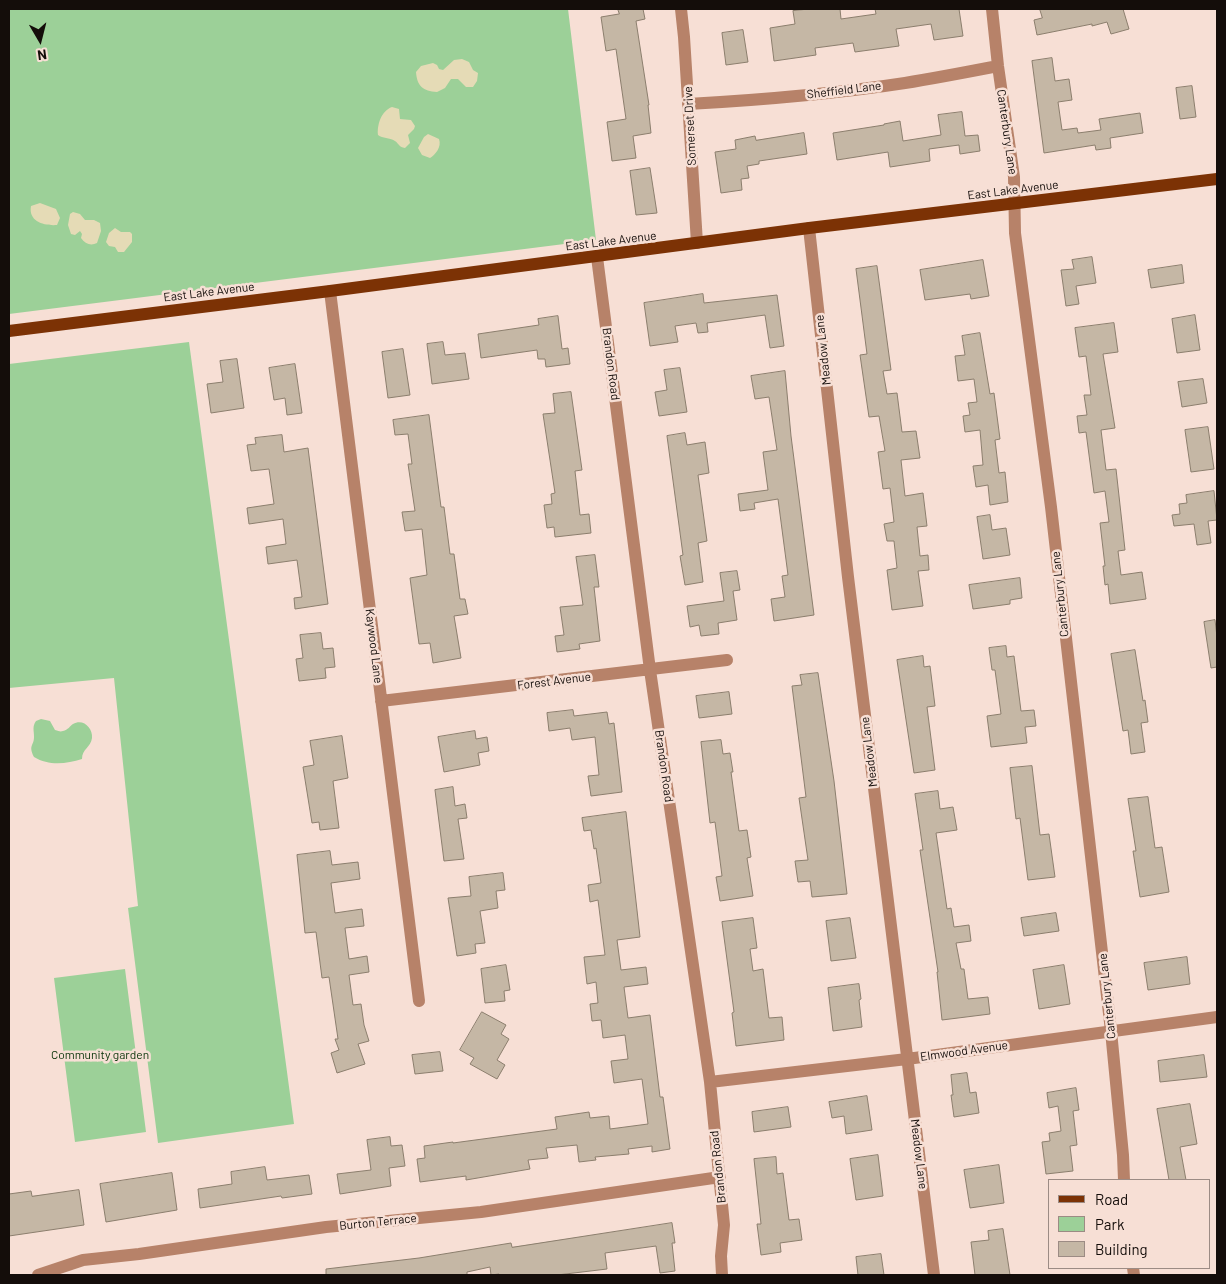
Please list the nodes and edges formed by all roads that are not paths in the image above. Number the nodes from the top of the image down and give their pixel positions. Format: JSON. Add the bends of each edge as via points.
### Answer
{"nodes":[{"id":1,"x":681,"y":9,"type":"edge"},
{"id":2,"x":992,"y":9,"type":"edge"},
{"id":3,"x":998,"y":66,"type":"junction"},
{"id":4,"x":688,"y":104,"type":"junction"},
{"id":5,"x":1217,"y":179,"type":"edge"},
{"id":6,"x":1014,"y":204,"type":"junction"},
{"id":7,"x":809,"y":228,"type":"junction"},
{"id":8,"x":697,"y":243,"type":"junction"},
{"id":9,"x":597,"y":257,"type":"junction"},
{"id":10,"x":330,"y":291,"type":"junction"},
{"id":11,"x":9,"y":331,"type":"edge"},
{"id":12,"x":727,"y":660,"type":"dead end"},
{"id":13,"x":650,"y":670,"type":"junction"},
{"id":14,"x":381,"y":701,"type":"junction"},
{"id":15,"x":419,"y":1001,"type":"dead end"},
{"id":16,"x":1217,"y":1017,"type":"edge"},
{"id":17,"x":1111,"y":1031,"type":"junction"},
{"id":18,"x":907,"y":1059,"type":"junction"},
{"id":19,"x":710,"y":1082,"type":"junction"},
{"id":20,"x":720,"y":1177,"type":"junction"},
{"id":21,"x":1124,"y":1179,"type":"edge"},
{"id":22,"x":38,"y":1275,"type":"edge"},
{"id":23,"x":722,"y":1275,"type":"edge"},
{"id":24,"x":934,"y":1275,"type":"edge"}],
"edges":[{"from":1,"to":4,"type":"street","name":"Somerset Drive"},
{"from":2,"to":3,"type":"street","name":"Canterbury Lane"},
{"from":3,"to":4,"type":"street","name":"Sheffield Lane","via":[[846,91]]},
{"from":3,"to":6,"type":"street","name":"Canterbury Lane","via":[[1014,177]]},
{"from":4,"to":8,"type":"street","name":"Somerset Drive"},
{"from":5,"to":6,"type":"main road","name":"East Lake Avenue"},
{"from":6,"to":7,"type":"main road","name":"East Lake Avenue"},
{"from":6,"to":17,"type":"street","name":"Canterbury Lane"},
{"from":7,"to":8,"type":"main road","name":"East Lake Avenue"},
{"from":7,"to":18,"type":"street","name":"Meadow Lane"},
{"from":8,"to":9,"type":"main road","name":"East Lake Avenue"},
{"from":9,"to":10,"type":"main road","name":"East Lake Avenue"},
{"from":9,"to":13,"type":"street","name":"Brandon Road"},
{"from":10,"to":11,"type":"main road","name":"East Lake Avenue"},
{"from":10,"to":14,"type":"street","name":"Kaywood Lane"},
{"from":12,"to":13,"type":"street","name":"Forest Avenue"},
{"from":13,"to":14,"type":"street","name":"Forest Avenue"},
{"from":13,"to":19,"type":"street","name":"Brandon Road"},
{"from":14,"to":15,"type":"street","name":"Kaywood Lane"},
{"from":16,"to":17,"type":"street","name":"Elmwood Avenue"},
{"from":17,"to":18,"type":"street","name":"Elmwood Avenue"},
{"from":17,"to":21,"type":"street","name":"Canterbury Lane"},
{"from":18,"to":19,"type":"street","name":"Elmwood Avenue"},
{"from":18,"to":24,"type":"street","name":"Meadow Lane"},
{"from":19,"to":20,"type":"street","name":"Brandon Road"},
{"from":20,"to":22,"type":"street","name":"Burton Terrace","via":[[480,1212],[326,1227],[83,1260]]},
{"from":20,"to":23,"type":"street","name":"Brandon Road","via":[[724,1225]]}]}
